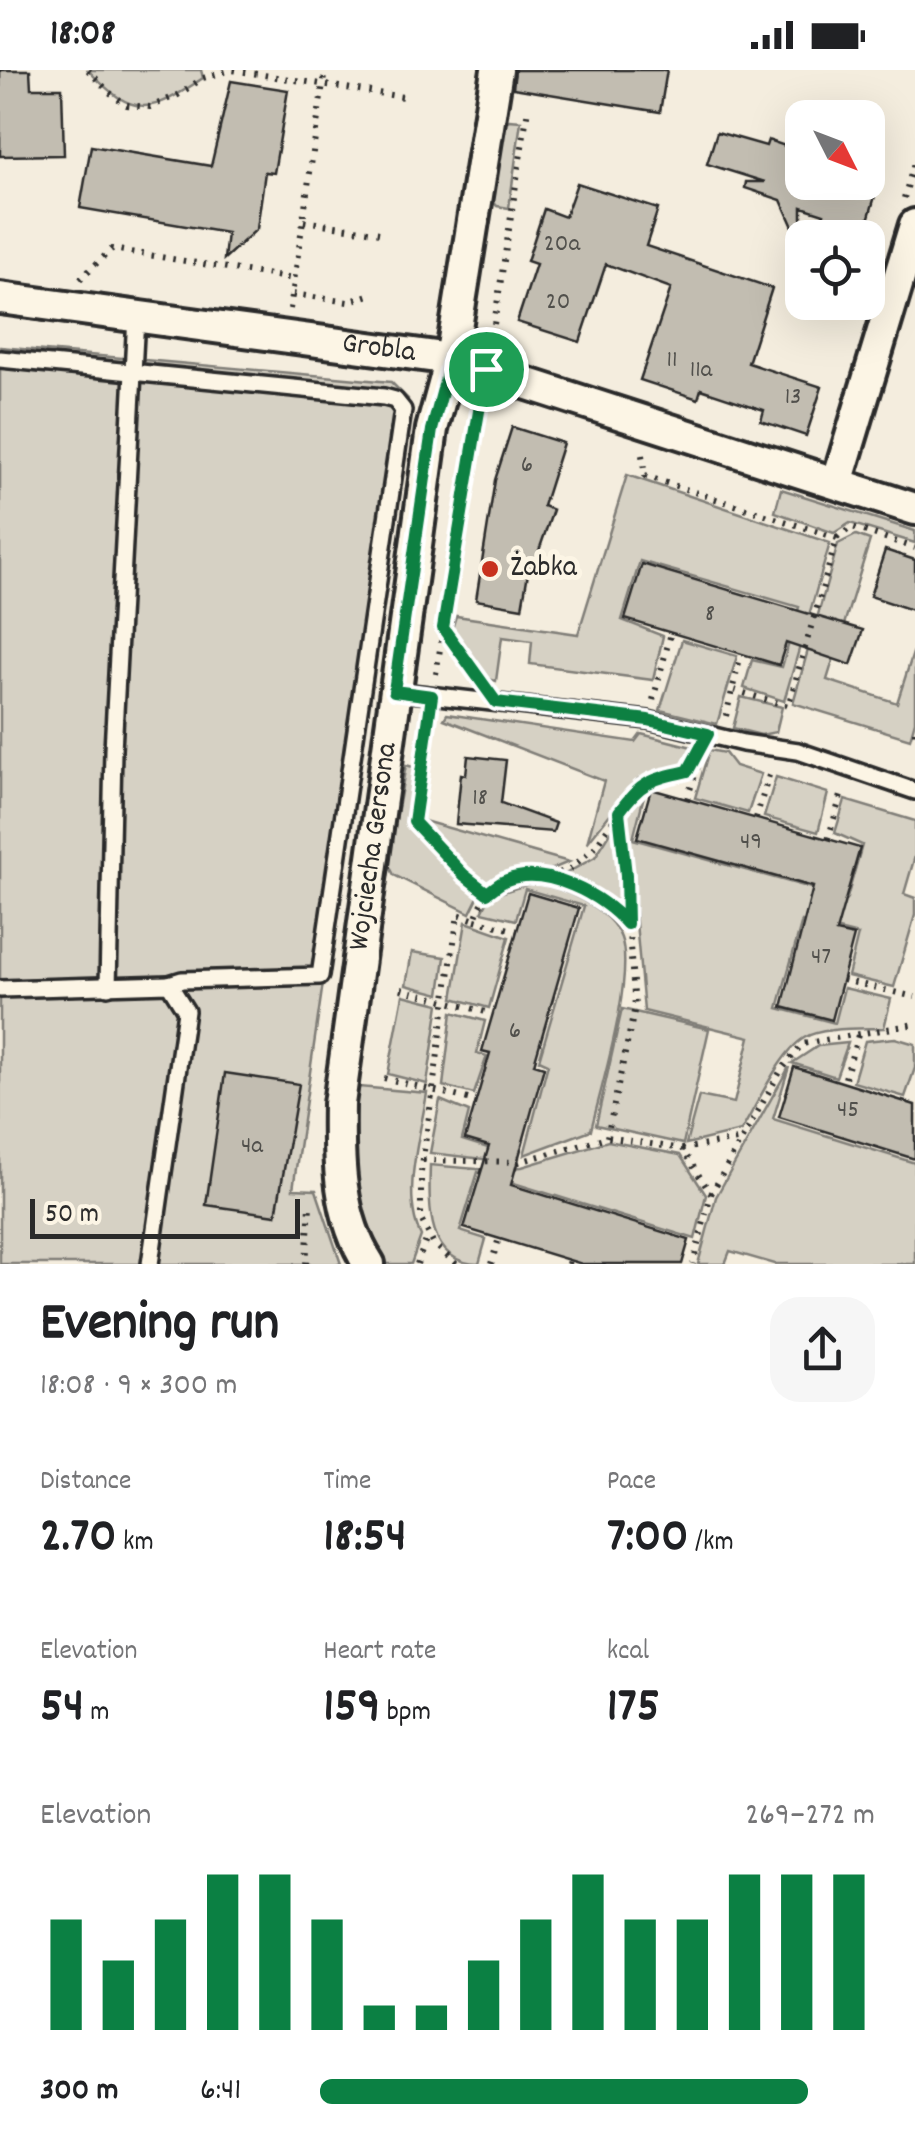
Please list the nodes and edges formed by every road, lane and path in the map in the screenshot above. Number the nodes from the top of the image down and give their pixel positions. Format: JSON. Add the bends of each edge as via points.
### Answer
{"nodes":[{"id":1,"x":88,"y":70,"type":"edge"},
{"id":2,"x":325,"y":70,"type":"edge"},
{"id":3,"x":497,"y":70,"type":"edge"},
{"id":4,"x":323,"y":84,"type":"junction"},
{"id":5,"x":403,"y":97,"type":"dead end"},
{"id":6,"x":528,"y":106,"type":"dead end"},
{"id":7,"x":304,"y":220,"type":"junction"},
{"id":8,"x":915,"y":225,"type":"edge"},
{"id":9,"x":380,"y":233,"type":"dead end"},
{"id":10,"x":112,"y":249,"type":"dead end"},
{"id":11,"x":294,"y":279,"type":"junction"},
{"id":12,"x":292,"y":294,"type":"junction"},
{"id":13,"x":369,"y":295,"type":"dead end"},
{"id":14,"x":0,"y":298,"type":"edge"},
{"id":15,"x":136,"y":316,"type":"junction"},
{"id":16,"x":287,"y":335,"type":"junction"},
{"id":17,"x":0,"y":359,"type":"edge"},
{"id":18,"x":451,"y":359,"type":"junction"},
{"id":19,"x":486,"y":369,"type":"junction"},
{"id":20,"x":134,"y":374,"type":"junction"},
{"id":21,"x":645,"y":476,"type":"dead end"},
{"id":22,"x":837,"y":482,"type":"junction"},
{"id":23,"x":915,"y":509,"type":"edge"},
{"id":24,"x":836,"y":538,"type":"junction"},
{"id":25,"x":915,"y":548,"type":"edge"},
{"id":26,"x":443,"y":628,"type":"junction"},
{"id":27,"x":671,"y":633,"type":"dead end"},
{"id":28,"x":741,"y":654,"type":"dead end"},
{"id":29,"x":734,"y":690,"type":"junction"},
{"id":30,"x":394,"y":691,"type":"junction"},
{"id":31,"x":432,"y":696,"type":"junction"},
{"id":32,"x":496,"y":702,"type":"junction"},
{"id":33,"x":648,"y":720,"type":"junction"},
{"id":34,"x":915,"y":731,"type":"edge"},
{"id":35,"x":714,"y":735,"type":"junction"},
{"id":36,"x":915,"y":740,"type":"edge"},
{"id":37,"x":778,"y":748,"type":"junction"},
{"id":38,"x":849,"y":768,"type":"junction"},
{"id":39,"x":915,"y":791,"type":"edge"},
{"id":40,"x":687,"y":799,"type":"dead end"},
{"id":41,"x":417,"y":804,"type":"dead end"},
{"id":42,"x":619,"y":812,"type":"junction"},
{"id":43,"x":756,"y":818,"type":"dead end"},
{"id":44,"x":828,"y":838,"type":"dead end"},
{"id":45,"x":549,"y":878,"type":"junction"},
{"id":46,"x":487,"y":893,"type":"junction"},
{"id":47,"x":475,"y":920,"type":"junction"},
{"id":48,"x":627,"y":924,"type":"junction"},
{"id":49,"x":517,"y":931,"type":"dead end"},
{"id":50,"x":843,"y":980,"type":"dead end"},
{"id":51,"x":169,"y":984,"type":"junction"},
{"id":52,"x":108,"y":987,"type":"junction"},
{"id":53,"x":0,"y":989,"type":"edge"},
{"id":54,"x":402,"y":990,"type":"dead end"},
{"id":55,"x":915,"y":997,"type":"edge"},
{"id":56,"x":446,"y":1001,"type":"junction"},
{"id":57,"x":493,"y":1014,"type":"dead end"},
{"id":58,"x":915,"y":1024,"type":"edge"},
{"id":59,"x":858,"y":1035,"type":"junction"},
{"id":60,"x":384,"y":1078,"type":"dead end"},
{"id":61,"x":846,"y":1078,"type":"dead end"},
{"id":62,"x":433,"y":1090,"type":"junction"},
{"id":63,"x":476,"y":1102,"type":"dead end"},
{"id":64,"x":608,"y":1137,"type":"junction"},
{"id":65,"x":743,"y":1138,"type":"junction"},
{"id":66,"x":682,"y":1149,"type":"junction"},
{"id":67,"x":423,"y":1160,"type":"junction"},
{"id":68,"x":711,"y":1194,"type":"junction"},
{"id":69,"x":428,"y":1234,"type":"junction"},
{"id":70,"x":498,"y":1238,"type":"dead end"},
{"id":71,"x":150,"y":1264,"type":"edge"},
{"id":72,"x":368,"y":1264,"type":"edge"},
{"id":73,"x":418,"y":1264,"type":"edge"},
{"id":74,"x":456,"y":1264,"type":"edge"},
{"id":75,"x":491,"y":1264,"type":"edge"},
{"id":76,"x":693,"y":1264,"type":"edge"}],
"edges":[{"from":1,"to":4,"type":"path","via":[[127,105],[150,107],[232,70]]},
{"from":2,"to":4,"type":"path"},
{"from":3,"to":18,"type":"street","name":"Wojciecha Gersona"},
{"from":4,"to":5,"type":"path"},
{"from":4,"to":7,"type":"path"},
{"from":6,"to":19,"type":"path"},
{"from":7,"to":9,"type":"path"},
{"from":7,"to":11,"type":"path"},
{"from":8,"to":22,"type":"street"},
{"from":10,"to":11,"type":"path"},
{"from":11,"to":12,"type":"path"},
{"from":12,"to":13,"type":"path","via":[[348,302]]},
{"from":12,"to":16,"type":"path"},
{"from":14,"to":15,"type":"street","name":"Grobla"},
{"from":15,"to":16,"type":"street","name":"Grobla"},
{"from":15,"to":20,"type":"lane"},
{"from":16,"to":18,"type":"street","name":"Grobla"},
{"from":17,"to":20,"type":"lane"},
{"from":18,"to":19,"type":"street","name":"Grobla"},
{"from":18,"to":30,"type":"street","name":"Wojciecha Gersona","via":[[432,430]]},
{"from":19,"to":22,"type":"street","name":"Grobla"},
{"from":19,"to":26,"type":"path"},
{"from":20,"to":51,"type":"lane","via":[[384,397],[403,410],[320,976]]},
{"from":20,"to":52,"type":"lane","via":[[113,750]]},
{"from":21,"to":24,"type":"path"},
{"from":22,"to":23,"type":"street","name":"Grobla"},
{"from":24,"to":25,"type":"path","via":[[852,527]]},
{"from":24,"to":29,"type":"path","via":[[788,706]]},
{"from":26,"to":31,"type":"path"},
{"from":26,"to":32,"type":"path"},
{"from":27,"to":33,"type":"path"},
{"from":28,"to":29,"type":"path"},
{"from":29,"to":35,"type":"path"},
{"from":30,"to":31,"type":"lane"},
{"from":30,"to":72,"type":"street","name":"Wojciecha Gersona","via":[[339,1104],[338,1166],[354,1242]]},
{"from":31,"to":32,"type":"lane"},
{"from":32,"to":33,"type":"lane"},
{"from":33,"to":35,"type":"lane"},
{"from":34,"to":36,"type":"path"},
{"from":35,"to":37,"type":"lane"},
{"from":35,"to":40,"type":"path"},
{"from":35,"to":42,"type":"path","via":[[688,771],[650,779]]},
{"from":37,"to":38,"type":"lane"},
{"from":37,"to":43,"type":"path"},
{"from":38,"to":39,"type":"lane"},
{"from":38,"to":44,"type":"path"},
{"from":41,"to":46,"type":"path","via":[[414,822]]},
{"from":42,"to":45,"type":"path","via":[[595,847]]},
{"from":42,"to":48,"type":"path"},
{"from":45,"to":46,"type":"path","via":[[507,879]]},
{"from":45,"to":48,"type":"path","via":[[605,903]]},
{"from":46,"to":47,"type":"path"},
{"from":47,"to":49,"type":"path"},
{"from":47,"to":56,"type":"path","via":[[458,914]]},
{"from":48,"to":64,"type":"path","via":[[636,1007]]},
{"from":50,"to":55,"type":"path"},
{"from":51,"to":52,"type":"lane"},
{"from":51,"to":71,"type":"lane","via":[[186,1012]]},
{"from":52,"to":53,"type":"lane"},
{"from":54,"to":56,"type":"path"},
{"from":56,"to":57,"type":"path"},
{"from":56,"to":62,"type":"path"},
{"from":58,"to":59,"type":"path"},
{"from":59,"to":61,"type":"path"},
{"from":59,"to":65,"type":"path","via":[[802,1044]]},
{"from":60,"to":62,"type":"path"},
{"from":62,"to":63,"type":"path"},
{"from":62,"to":67,"type":"path"},
{"from":64,"to":66,"type":"path"},
{"from":64,"to":67,"type":"path","via":[[519,1162]]},
{"from":65,"to":66,"type":"path"},
{"from":65,"to":68,"type":"path"},
{"from":66,"to":68,"type":"path"},
{"from":67,"to":69,"type":"path","via":[[421,1219]]},
{"from":68,"to":76,"type":"path"},
{"from":69,"to":73,"type":"path"},
{"from":69,"to":74,"type":"path"},
{"from":70,"to":75,"type":"path"}]}
